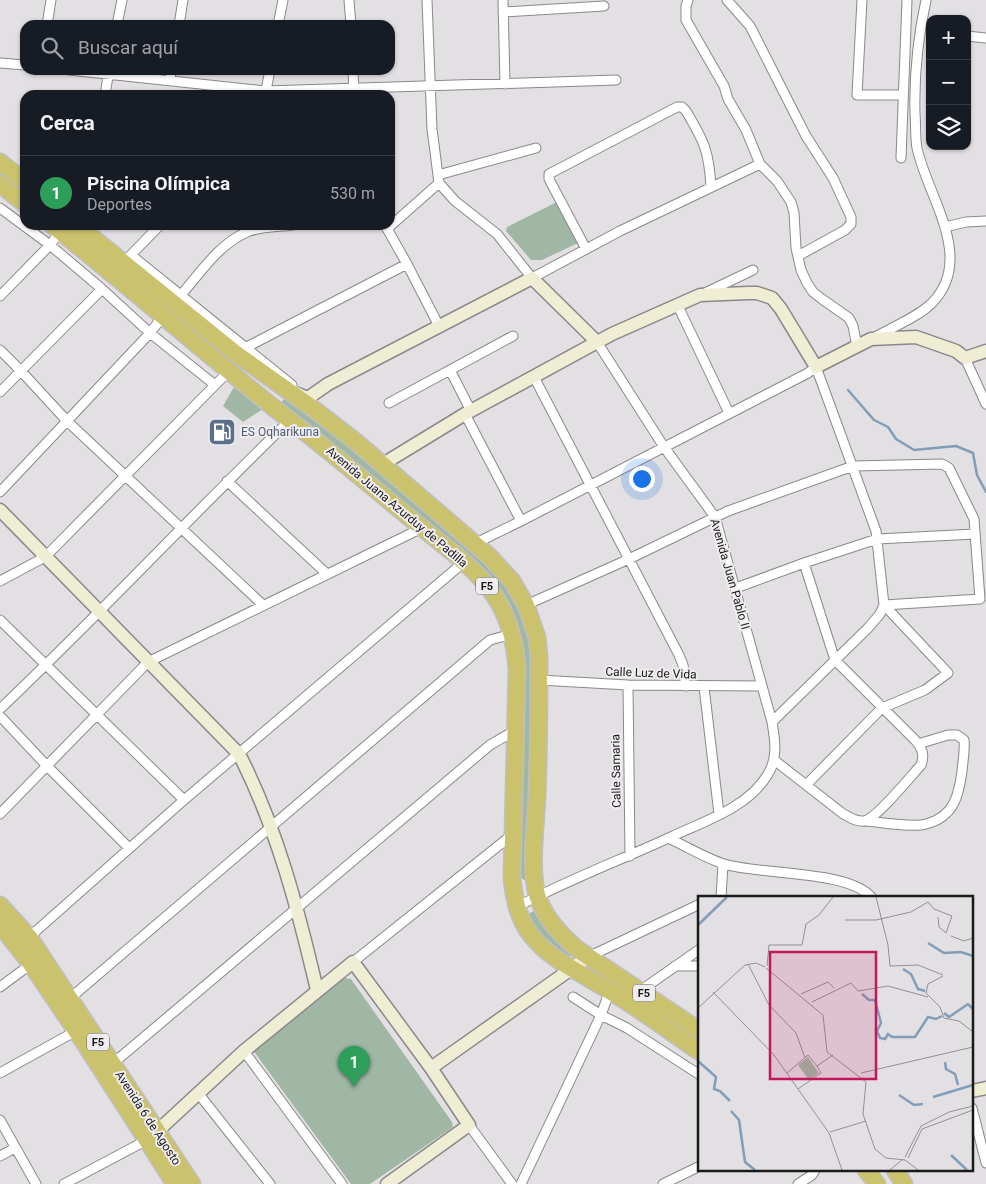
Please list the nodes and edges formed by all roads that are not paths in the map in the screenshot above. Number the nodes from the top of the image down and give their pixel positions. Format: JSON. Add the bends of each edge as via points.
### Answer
{"nodes":[{"id":1,"x":51,"y":0,"type":"edge"},
{"id":2,"x":122,"y":0,"type":"edge"},
{"id":3,"x":183,"y":0,"type":"edge"},
{"id":4,"x":283,"y":0,"type":"edge"},
{"id":5,"x":349,"y":0,"type":"edge"},
{"id":6,"x":427,"y":0,"type":"edge"},
{"id":7,"x":503,"y":0,"type":"edge"},
{"id":8,"x":688,"y":0,"type":"edge"},
{"id":9,"x":727,"y":0,"type":"edge"},
{"id":10,"x":862,"y":0,"type":"edge"},
{"id":11,"x":907,"y":0,"type":"edge"},
{"id":12,"x":926,"y":0,"type":"edge"},
{"id":13,"x":604,"y":6,"type":"dead end"},
{"id":14,"x":503,"y":12,"type":"junction"},
{"id":15,"x":926,"y":15,"type":"edge"},
{"id":16,"x":48,"y":20,"type":"edge"},
{"id":17,"x":118,"y":20,"type":"edge"},
{"id":18,"x":180,"y":20,"type":"edge"},
{"id":19,"x":279,"y":20,"type":"edge"},
{"id":20,"x":351,"y":20,"type":"edge"},
{"id":21,"x":926,"y":25,"type":"edge"},
{"id":22,"x":971,"y":36,"type":"edge"},
{"id":23,"x":986,"y":38,"type":"edge"},
{"id":24,"x":0,"y":63,"type":"edge"},
{"id":25,"x":20,"y":65,"type":"edge"},
{"id":26,"x":108,"y":75,"type":"edge"},
{"id":27,"x":132,"y":75,"type":"edge"},
{"id":28,"x":170,"y":75,"type":"edge"},
{"id":29,"x":269,"y":75,"type":"edge"},
{"id":30,"x":353,"y":75,"type":"edge"},
{"id":31,"x":170,"y":80,"type":"junction"},
{"id":32,"x":616,"y":80,"type":"dead end"},
{"id":33,"x":504,"y":84,"type":"junction"},
{"id":34,"x":430,"y":86,"type":"junction"},
{"id":35,"x":106,"y":90,"type":"edge"},
{"id":36,"x":239,"y":90,"type":"edge"},
{"id":37,"x":267,"y":90,"type":"edge"},
{"id":38,"x":354,"y":90,"type":"edge"},
{"id":39,"x":379,"y":90,"type":"edge"},
{"id":40,"x":903,"y":95,"type":"junction"},
{"id":41,"x":536,"y":148,"type":"dead end"},
{"id":42,"x":901,"y":158,"type":"dead end"},
{"id":43,"x":0,"y":162,"type":"edge"},
{"id":44,"x":760,"y":164,"type":"junction"},
{"id":45,"x":20,"y":178,"type":"edge"},
{"id":46,"x":439,"y":179,"type":"junction"},
{"id":47,"x":0,"y":184,"type":"edge"},
{"id":48,"x":711,"y":187,"type":"junction"},
{"id":49,"x":20,"y":200,"type":"edge"},
{"id":50,"x":0,"y":208,"type":"edge"},
{"id":51,"x":395,"y":219,"type":"edge"},
{"id":52,"x":986,"y":221,"type":"edge"},
{"id":53,"x":20,"y":223,"type":"edge"},
{"id":54,"x":945,"y":227,"type":"junction"},
{"id":55,"x":30,"y":230,"type":"edge"},
{"id":56,"x":55,"y":230,"type":"edge"},
{"id":57,"x":58,"y":230,"type":"edge"},
{"id":58,"x":84,"y":230,"type":"edge"},
{"id":59,"x":155,"y":230,"type":"edge"},
{"id":60,"x":258,"y":230,"type":"edge"},
{"id":61,"x":388,"y":230,"type":"edge"},
{"id":62,"x":50,"y":245,"type":"junction"},
{"id":63,"x":586,"y":249,"type":"junction"},
{"id":64,"x":798,"y":256,"type":"junction"},
{"id":65,"x":127,"y":259,"type":"junction"},
{"id":66,"x":407,"y":264,"type":"junction"},
{"id":67,"x":753,"y":270,"type":"dead end"},
{"id":68,"x":532,"y":278,"type":"junction"},
{"id":69,"x":102,"y":289,"type":"junction"},
{"id":70,"x":181,"y":295,"type":"junction"},
{"id":71,"x":700,"y":295,"type":"junction"},
{"id":72,"x":0,"y":296,"type":"edge"},
{"id":73,"x":678,"y":306,"type":"junction"},
{"id":74,"x":163,"y":316,"type":"junction"},
{"id":75,"x":439,"y":326,"type":"junction"},
{"id":76,"x":150,"y":333,"type":"junction"},
{"id":77,"x":513,"y":336,"type":"dead end"},
{"id":78,"x":871,"y":339,"type":"junction"},
{"id":79,"x":597,"y":342,"type":"junction"},
{"id":80,"x":857,"y":346,"type":"junction"},
{"id":81,"x":0,"y":350,"type":"edge"},
{"id":82,"x":241,"y":350,"type":"junction"},
{"id":83,"x":986,"y":351,"type":"edge"},
{"id":84,"x":965,"y":358,"type":"junction"},
{"id":85,"x":816,"y":367,"type":"junction"},
{"id":86,"x":254,"y":368,"type":"junction"},
{"id":87,"x":450,"y":370,"type":"junction"},
{"id":88,"x":21,"y":371,"type":"junction"},
{"id":89,"x":236,"y":376,"type":"junction"},
{"id":90,"x":534,"y":377,"type":"junction"},
{"id":91,"x":215,"y":385,"type":"junction"},
{"id":92,"x":286,"y":390,"type":"junction"},
{"id":93,"x":0,"y":392,"type":"edge"},
{"id":94,"x":308,"y":398,"type":"junction"},
{"id":95,"x":389,"y":403,"type":"dead end"},
{"id":96,"x":986,"y":404,"type":"edge"},
{"id":97,"x":272,"y":406,"type":"junction"},
{"id":98,"x":468,"y":412,"type":"junction"},
{"id":99,"x":730,"y":413,"type":"junction"},
{"id":100,"x":290,"y":420,"type":"junction"},
{"id":101,"x":67,"y":421,"type":"junction"},
{"id":102,"x":664,"y":447,"type":"junction"},
{"id":103,"x":383,"y":464,"type":"junction"},
{"id":104,"x":852,"y":466,"type":"junction"},
{"id":105,"x":125,"y":476,"type":"junction"},
{"id":106,"x":228,"y":481,"type":"junction"},
{"id":107,"x":590,"y":486,"type":"junction"},
{"id":108,"x":0,"y":492,"type":"edge"},
{"id":109,"x":0,"y":510,"type":"edge"},
{"id":110,"x":715,"y":517,"type":"junction"},
{"id":111,"x":521,"y":521,"type":"junction"},
{"id":112,"x":181,"y":528,"type":"junction"},
{"id":113,"x":422,"y":528,"type":"junction"},
{"id":114,"x":975,"y":534,"type":"junction"},
{"id":115,"x":878,"y":539,"type":"junction"},
{"id":116,"x":474,"y":544,"type":"junction"},
{"id":117,"x":45,"y":557,"type":"junction"},
{"id":118,"x":629,"y":559,"type":"junction"},
{"id":119,"x":464,"y":562,"type":"junction"},
{"id":120,"x":804,"y":563,"type":"junction"},
{"id":121,"x":327,"y":574,"type":"junction"},
{"id":122,"x":0,"y":581,"type":"edge"},
{"id":123,"x":736,"y":588,"type":"junction"},
{"id":124,"x":884,"y":604,"type":"junction"},
{"id":125,"x":264,"y":605,"type":"junction"},
{"id":126,"x":526,"y":605,"type":"junction"},
{"id":127,"x":99,"y":612,"type":"junction"},
{"id":128,"x":0,"y":620,"type":"edge"},
{"id":129,"x":512,"y":634,"type":"junction"},
{"id":130,"x":835,"y":660,"type":"junction"},
{"id":131,"x":148,"y":662,"type":"junction"},
{"id":132,"x":46,"y":666,"type":"junction"},
{"id":133,"x":539,"y":680,"type":"junction"},
{"id":134,"x":628,"y":685,"type":"junction"},
{"id":135,"x":686,"y":686,"type":"junction"},
{"id":136,"x":761,"y":686,"type":"junction"},
{"id":137,"x":704,"y":687,"type":"junction"},
{"id":138,"x":882,"y":708,"type":"junction"},
{"id":139,"x":0,"y":709,"type":"edge"},
{"id":140,"x":96,"y":715,"type":"junction"},
{"id":141,"x":0,"y":716,"type":"edge"},
{"id":142,"x":772,"y":722,"type":"junction"},
{"id":143,"x":516,"y":730,"type":"junction"},
{"id":144,"x":918,"y":744,"type":"junction"},
{"id":145,"x":239,"y":754,"type":"junction"},
{"id":146,"x":774,"y":760,"type":"junction"},
{"id":147,"x":47,"y":766,"type":"junction"},
{"id":148,"x":806,"y":786,"type":"junction"},
{"id":149,"x":184,"y":800,"type":"junction"},
{"id":150,"x":0,"y":814,"type":"edge"},
{"id":151,"x":719,"y":814,"type":"junction"},
{"id":152,"x":862,"y":821,"type":"junction"},
{"id":153,"x":272,"y":827,"type":"junction"},
{"id":154,"x":512,"y":834,"type":"junction"},
{"id":155,"x":668,"y":838,"type":"junction"},
{"id":156,"x":129,"y":848,"type":"junction"},
{"id":157,"x":630,"y":856,"type":"junction"},
{"id":158,"x":723,"y":864,"type":"junction"},
{"id":159,"x":538,"y":896,"type":"junction"},
{"id":160,"x":719,"y":896,"type":"edge"},
{"id":161,"x":869,"y":896,"type":"edge"},
{"id":162,"x":0,"y":905,"type":"edge"},
{"id":163,"x":698,"y":905,"type":"edge"},
{"id":164,"x":517,"y":907,"type":"junction"},
{"id":165,"x":297,"y":908,"type":"junction"},
{"id":166,"x":0,"y":924,"type":"edge"},
{"id":167,"x":24,"y":942,"type":"junction"},
{"id":168,"x":698,"y":950,"type":"edge"},
{"id":169,"x":588,"y":957,"type":"junction"},
{"id":170,"x":353,"y":962,"type":"junction"},
{"id":171,"x":31,"y":964,"type":"junction"},
{"id":172,"x":675,"y":966,"type":"junction"},
{"id":173,"x":698,"y":966,"type":"edge"},
{"id":174,"x":572,"y":968,"type":"junction"},
{"id":175,"x":0,"y":987,"type":"edge"},
{"id":176,"x":317,"y":990,"type":"junction"},
{"id":177,"x":610,"y":990,"type":"junction"},
{"id":178,"x":640,"y":990,"type":"junction"},
{"id":179,"x":573,"y":997,"type":"dead end"},
{"id":180,"x":65,"y":1003,"type":"junction"},
{"id":181,"x":601,"y":1015,"type":"junction"},
{"id":182,"x":698,"y":1030,"type":"edge"},
{"id":183,"x":76,"y":1031,"type":"junction"},
{"id":184,"x":244,"y":1051,"type":"junction"},
{"id":185,"x":698,"y":1051,"type":"edge"},
{"id":186,"x":108,"y":1068,"type":"junction"},
{"id":187,"x":431,"y":1068,"type":"junction"},
{"id":188,"x":0,"y":1074,"type":"edge"},
{"id":189,"x":698,"y":1074,"type":"edge"},
{"id":190,"x":198,"y":1093,"type":"junction"},
{"id":191,"x":974,"y":1116,"type":"edge"},
{"id":192,"x":0,"y":1120,"type":"edge"},
{"id":193,"x":469,"y":1125,"type":"junction"},
{"id":194,"x":152,"y":1136,"type":"junction"},
{"id":195,"x":16,"y":1148,"type":"junction"},
{"id":196,"x":0,"y":1156,"type":"edge"},
{"id":197,"x":986,"y":1163,"type":"edge"},
{"id":198,"x":698,"y":1167,"type":"edge"},
{"id":199,"x":814,"y":1172,"type":"edge"},
{"id":200,"x":868,"y":1172,"type":"edge"},
{"id":201,"x":880,"y":1172,"type":"edge"},
{"id":202,"x":896,"y":1172,"type":"edge"},
{"id":203,"x":36,"y":1184,"type":"edge"},
{"id":204,"x":64,"y":1184,"type":"edge"},
{"id":205,"x":175,"y":1184,"type":"edge"},
{"id":206,"x":192,"y":1184,"type":"edge"},
{"id":207,"x":270,"y":1184,"type":"edge"},
{"id":208,"x":342,"y":1184,"type":"edge"},
{"id":209,"x":387,"y":1184,"type":"edge"},
{"id":210,"x":512,"y":1184,"type":"edge"},
{"id":211,"x":522,"y":1184,"type":"edge"},
{"id":212,"x":663,"y":1184,"type":"edge"},
{"id":213,"x":798,"y":1184,"type":"edge"},
{"id":214,"x":877,"y":1184,"type":"edge"},
{"id":215,"x":884,"y":1184,"type":"edge"},
{"id":216,"x":904,"y":1184,"type":"edge"}],
"edges":[{"from":1,"to":16,"type":"street"},
{"from":2,"to":17,"type":"street"},
{"from":3,"to":18,"type":"street"},
{"from":4,"to":19,"type":"street"},
{"from":5,"to":20,"type":"street"},
{"from":6,"to":34,"type":"street"},
{"from":7,"to":14,"type":"street"},
{"from":8,"to":44,"type":"street","via":[[686,20],[724,86]]},
{"from":9,"to":64,"type":"street","via":[[750,26],[806,136],[833,178],[850,217],[850,224],[845,230]]},
{"from":10,"to":40,"type":"street","via":[[857,95]]},
{"from":11,"to":40,"type":"street"},
{"from":12,"to":15,"type":"street"},
{"from":13,"to":14,"type":"street"},
{"from":14,"to":33,"type":"street"},
{"from":21,"to":54,"type":"street","via":[[915,89],[917,148]]},
{"from":22,"to":23,"type":"street"},
{"from":24,"to":25,"type":"street"},
{"from":26,"to":35,"type":"street"},
{"from":27,"to":31,"type":"street"},
{"from":28,"to":31,"type":"street"},
{"from":29,"to":37,"type":"street"},
{"from":30,"to":38,"type":"street"},
{"from":31,"to":36,"type":"street"},
{"from":32,"to":33,"type":"street"},
{"from":33,"to":34,"type":"street"},
{"from":34,"to":39,"type":"street"},
{"from":34,"to":46,"type":"street"},
{"from":40,"to":42,"type":"street"},
{"from":41,"to":46,"type":"street"},
{"from":43,"to":45,"type":"highway"},
{"from":44,"to":48,"type":"street"},
{"from":44,"to":64,"type":"street","via":[[777,180],[791,202]]},
{"from":46,"to":51,"type":"street"},
{"from":46,"to":68,"type":"street","name":"Avenida Juan Pablo II","via":[[455,201],[497,234]]},
{"from":47,"to":49,"type":"highway"},
{"from":48,"to":63,"type":"street"},
{"from":48,"to":63,"type":"street","via":[[706,148],[682,107],[677,108],[549,174]]},
{"from":50,"to":53,"type":"street"},
{"from":52,"to":54,"type":"street"},
{"from":54,"to":78,"type":"street","via":[[950,255],[945,282],[939,294],[931,304]]},
{"from":55,"to":62,"type":"street"},
{"from":56,"to":62,"type":"street"},
{"from":57,"to":74,"type":"highway","name":"Avenida Juana Azurduy de Padilla","number":"F5"},
{"from":58,"to":65,"type":"highway","name":"Avenida Juana Azurduy de Padilla","number":"F5"},
{"from":59,"to":65,"type":"street"},
{"from":60,"to":70,"type":"street","via":[[221,249]]},
{"from":61,"to":66,"type":"street"},
{"from":62,"to":69,"type":"street"},
{"from":62,"to":72,"type":"street"},
{"from":63,"to":68,"type":"street"},
{"from":64,"to":80,"type":"street","via":[[801,270],[813,292],[850,318]]},
{"from":65,"to":70,"type":"street"},
{"from":65,"to":82,"type":"highway","name":"Avenida Juana Azurduy de Padilla","number":"F5"},
{"from":66,"to":75,"type":"street"},
{"from":66,"to":82,"type":"street"},
{"from":67,"to":71,"type":"street"},
{"from":68,"to":75,"type":"street"},
{"from":68,"to":79,"type":"street","name":"Avenida Juan Pablo II"},
{"from":69,"to":76,"type":"street"},
{"from":69,"to":88,"type":"street"},
{"from":70,"to":82,"type":"street"},
{"from":71,"to":73,"type":"street"},
{"from":71,"to":85,"type":"street","via":[[748,293],[772,298]]},
{"from":73,"to":79,"type":"street"},
{"from":73,"to":99,"type":"street"},
{"from":74,"to":76,"type":"street"},
{"from":74,"to":89,"type":"highway","name":"Avenida Juana Azurduy de Padilla","number":"F5"},
{"from":75,"to":94,"type":"street","via":[[328,384]]},
{"from":76,"to":91,"type":"street"},
{"from":76,"to":101,"type":"street"},
{"from":77,"to":87,"type":"street"},
{"from":78,"to":80,"type":"street"},
{"from":78,"to":84,"type":"street","via":[[916,337],[956,351]]},
{"from":79,"to":90,"type":"street"},
{"from":79,"to":102,"type":"street","name":"Avenida Juan Pablo II"},
{"from":80,"to":85,"type":"street"},
{"from":81,"to":88,"type":"street"},
{"from":82,"to":86,"type":"highway","name":"Avenida Juana Azurduy de Padilla","number":"F5"},
{"from":82,"to":94,"type":"street"},
{"from":83,"to":84,"type":"street"},
{"from":84,"to":96,"type":"street"},
{"from":85,"to":99,"type":"street"},
{"from":85,"to":104,"type":"street"},
{"from":86,"to":89,"type":"highway"},
{"from":86,"to":92,"type":"highway","name":"Avenida Juana Azurduy de Padilla","number":"F5"},
{"from":87,"to":95,"type":"street"},
{"from":87,"to":98,"type":"street"},
{"from":88,"to":93,"type":"street"},
{"from":88,"to":101,"type":"street"},
{"from":89,"to":91,"type":"street"},
{"from":89,"to":97,"type":"highway","name":"Avenida Juana Azurduy de Padilla","number":"F5"},
{"from":90,"to":98,"type":"street"},
{"from":90,"to":107,"type":"street"},
{"from":91,"to":105,"type":"street"},
{"from":92,"to":94,"type":"street"},
{"from":92,"to":97,"type":"highway"},
{"from":92,"to":103,"type":"highway","name":"Avenida Juana Azurduy de Padilla","number":"F5"},
{"from":97,"to":100,"type":"highway","name":"Avenida Juana Azurduy de Padilla","number":"F5"},
{"from":98,"to":103,"type":"street"},
{"from":98,"to":111,"type":"street"},
{"from":99,"to":102,"type":"street"},
{"from":100,"to":106,"type":"street"},
{"from":100,"to":113,"type":"highway","name":"Avenida Juana Azurduy de Padilla","number":"F5"},
{"from":101,"to":105,"type":"street"},
{"from":101,"to":108,"type":"street"},
{"from":102,"to":107,"type":"street"},
{"from":102,"to":110,"type":"street","name":"Avenida Juan Pablo II"},
{"from":103,"to":116,"type":"highway","name":"Avenida Juana Azurduy de Padilla","number":"F5"},
{"from":104,"to":110,"type":"street"},
{"from":104,"to":114,"type":"street","via":[[942,464],[949,468],[969,508]]},
{"from":104,"to":115,"type":"street"},
{"from":105,"to":112,"type":"street"},
{"from":105,"to":117,"type":"street"},
{"from":106,"to":112,"type":"street"},
{"from":106,"to":121,"type":"street"},
{"from":107,"to":111,"type":"street"},
{"from":107,"to":118,"type":"street"},
{"from":109,"to":117,"type":"street"},
{"from":110,"to":118,"type":"street"},
{"from":110,"to":123,"type":"street","name":"Avenida Juan Pablo II"},
{"from":111,"to":116,"type":"street"},
{"from":112,"to":125,"type":"street"},
{"from":112,"to":127,"type":"street"},
{"from":113,"to":119,"type":"highway","name":"Avenida Juana Azurduy de Padilla","number":"F5"},
{"from":113,"to":121,"type":"street"},
{"from":114,"to":115,"type":"street"},
{"from":114,"to":124,"type":"street","via":[[980,599]]},
{"from":115,"to":120,"type":"street"},
{"from":115,"to":124,"type":"street"},
{"from":116,"to":126,"type":"highway","name":"Avenida Juana Azurduy de Padilla","number":"F5","via":[[512,581]]},
{"from":117,"to":122,"type":"street"},
{"from":117,"to":127,"type":"street"},
{"from":118,"to":126,"type":"street"},
{"from":118,"to":135,"type":"street","via":[[680,655]]},
{"from":119,"to":129,"type":"highway","name":"Avenida Juana Azurduy de Padilla","number":"F5","via":[[495,596]]},
{"from":119,"to":145,"type":"street"},
{"from":120,"to":123,"type":"street"},
{"from":120,"to":130,"type":"street"},
{"from":121,"to":125,"type":"street"},
{"from":123,"to":136,"type":"street","name":"Avenida Juan Pablo II"},
{"from":124,"to":130,"type":"street","via":[[874,621]]},
{"from":124,"to":138,"type":"street","via":[[948,673],[925,690]]},
{"from":125,"to":131,"type":"street"},
{"from":126,"to":133,"type":"highway","name":"Avenida Juana Azurduy de Padilla","number":"F5","via":[[537,637]]},
{"from":127,"to":131,"type":"street"},
{"from":127,"to":132,"type":"street"},
{"from":128,"to":132,"type":"street"},
{"from":129,"to":143,"type":"highway","name":"Avenida Juana Azurduy de Padilla","number":"F5","via":[[517,669]]},
{"from":129,"to":153,"type":"street","via":[[490,640]]},
{"from":130,"to":138,"type":"street"},
{"from":130,"to":142,"type":"street"},
{"from":131,"to":140,"type":"street"},
{"from":131,"to":145,"type":"street"},
{"from":132,"to":139,"type":"street"},
{"from":132,"to":140,"type":"street"},
{"from":133,"to":134,"type":"street","name":"Calle Luz de Vida"},
{"from":133,"to":159,"type":"highway","name":"Avenida Juana Azurduy de Padilla","number":"F5","via":[[534,859]]},
{"from":134,"to":135,"type":"street","name":"Calle Luz de Vida"},
{"from":134,"to":157,"type":"street","name":"Calle Samaria"},
{"from":135,"to":137,"type":"street","name":"Calle Luz de Vida"},
{"from":136,"to":137,"type":"street","name":"Calle Luz de Vida"},
{"from":136,"to":142,"type":"street","name":"Avenida Juan Pablo II"},
{"from":137,"to":151,"type":"street"},
{"from":138,"to":144,"type":"street"},
{"from":138,"to":148,"type":"street"},
{"from":140,"to":147,"type":"street"},
{"from":140,"to":149,"type":"street"},
{"from":141,"to":147,"type":"street"},
{"from":142,"to":146,"type":"street","name":"Avenida Juan Pablo II"},
{"from":143,"to":154,"type":"highway","name":"Avenida Juana Azurduy de Padilla","number":"F5"},
{"from":143,"to":165,"type":"street","via":[[490,745]]},
{"from":144,"to":152,"type":"street","via":[[923,754],[921,765],[874,816]]},
{"from":144,"to":152,"type":"street","via":[[948,735],[957,735],[964,740],[959,793],[952,808],[925,825]]},
{"from":145,"to":149,"type":"street"},
{"from":145,"to":153,"type":"street"},
{"from":146,"to":148,"type":"street"},
{"from":146,"to":151,"type":"street","name":"Avenida Juan Pablo II","via":[[756,790]]},
{"from":147,"to":150,"type":"street"},
{"from":147,"to":156,"type":"street"},
{"from":148,"to":152,"type":"street","via":[[842,813]]},
{"from":149,"to":156,"type":"street"},
{"from":151,"to":155,"type":"street","name":"Avenida Juan Pablo II"},
{"from":153,"to":165,"type":"street"},
{"from":153,"to":180,"type":"street"},
{"from":154,"to":164,"type":"highway","name":"Avenida Juana Azurduy de Padilla","number":"F5","via":[[512,878]]},
{"from":154,"to":170,"type":"street"},
{"from":155,"to":157,"type":"street","name":"Avenida Juan Pablo II"},
{"from":155,"to":158,"type":"street"},
{"from":156,"to":167,"type":"street"},
{"from":157,"to":159,"type":"street","name":"Avenida Juan Pablo II"},
{"from":158,"to":160,"type":"street"},
{"from":158,"to":161,"type":"street","via":[[827,878],[853,886]]},
{"from":159,"to":164,"type":"street","name":"Avenida Juan Pablo II"},
{"from":159,"to":169,"type":"highway","name":"Avenida Juana Azurduy de Padilla","number":"F5","via":[[561,935]]},
{"from":162,"to":167,"type":"highway","name":"Avenida 6 de Agosto","number":"F5"},
{"from":163,"to":169,"type":"street"},
{"from":164,"to":174,"type":"highway","name":"Avenida Juana Azurduy de Padilla","number":"F5","via":[[531,935]]},
{"from":165,"to":176,"type":"street"},
{"from":165,"to":186,"type":"street"},
{"from":166,"to":167,"type":"highway","name":"Avenida 6 de Agosto","number":"F5"},
{"from":167,"to":171,"type":"highway","name":"Avenida 6 de Agosto","number":"F5"},
{"from":167,"to":180,"type":"highway","name":"Avenida 6 de Agosto","number":"F5"},
{"from":168,"to":172,"type":"street"},
{"from":169,"to":174,"type":"street"},
{"from":169,"to":178,"type":"highway","name":"Avenida Juana Azurduy de Padilla","number":"F5"},
{"from":170,"to":176,"type":"street"},
{"from":170,"to":187,"type":"street"},
{"from":171,"to":175,"type":"street"},
{"from":171,"to":180,"type":"highway","name":"Avenida 6 de Agosto","number":"F5"},
{"from":172,"to":173,"type":"street"},
{"from":172,"to":178,"type":"street"},
{"from":174,"to":177,"type":"highway","name":"Avenida Juana Azurduy de Padilla","number":"F5"},
{"from":174,"to":187,"type":"street"},
{"from":176,"to":184,"type":"street"},
{"from":177,"to":181,"type":"street"},
{"from":177,"to":185,"type":"highway","name":"Avenida Juana Azurduy de Padilla","number":"F5"},
{"from":178,"to":182,"type":"highway","name":"Avenida Juana Azurduy de Padilla","number":"F5"},
{"from":179,"to":181,"type":"street"},
{"from":180,"to":183,"type":"highway","name":"Avenida 6 de Agosto","number":"F5"},
{"from":180,"to":186,"type":"highway","name":"Avenida 6 de Agosto","number":"F5"},
{"from":181,"to":189,"type":"street"},
{"from":181,"to":211,"type":"street"},
{"from":183,"to":186,"type":"highway","name":"Avenida 6 de Agosto","number":"F5"},
{"from":183,"to":188,"type":"street"},
{"from":184,"to":190,"type":"street"},
{"from":184,"to":208,"type":"street"},
{"from":186,"to":194,"type":"highway","name":"Avenida 6 de Agosto","number":"F5"},
{"from":187,"to":193,"type":"street"},
{"from":190,"to":194,"type":"street"},
{"from":190,"to":207,"type":"street"},
{"from":191,"to":197,"type":"street"},
{"from":192,"to":195,"type":"street"},
{"from":193,"to":209,"type":"street"},
{"from":193,"to":210,"type":"street"},
{"from":194,"to":204,"type":"street"},
{"from":194,"to":205,"type":"highway","name":"Avenida 6 de Agosto","number":"F5"},
{"from":194,"to":206,"type":"highway","name":"Avenida 6 de Agosto","number":"F5"},
{"from":195,"to":196,"type":"street"},
{"from":195,"to":203,"type":"street"},
{"from":198,"to":212,"type":"street"},
{"from":199,"to":213,"type":"street"},
{"from":200,"to":214,"type":"highway"},
{"from":201,"to":215,"type":"highway"},
{"from":202,"to":216,"type":"highway"}]}
